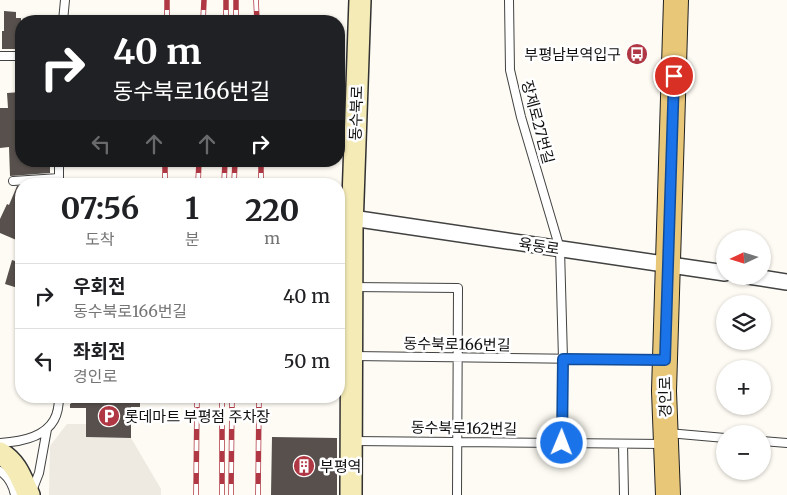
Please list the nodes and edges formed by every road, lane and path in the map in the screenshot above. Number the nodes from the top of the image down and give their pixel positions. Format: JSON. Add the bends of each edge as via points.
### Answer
{"nodes":[{"id":1,"x":65,"y":0,"type":"edge"},
{"id":2,"x":360,"y":0,"type":"edge"},
{"id":3,"x":509,"y":0,"type":"edge"},
{"id":4,"x":676,"y":0,"type":"edge"},
{"id":5,"x":64,"y":15,"type":"edge"},
{"id":6,"x":0,"y":56,"type":"edge"},
{"id":7,"x":15,"y":56,"type":"edge"},
{"id":8,"x":352,"y":218,"type":"junction"},
{"id":9,"x":560,"y":249,"type":"junction"},
{"id":10,"x":667,"y":264,"type":"junction"},
{"id":11,"x":716,"y":272,"type":"edge"},
{"id":12,"x":771,"y":280,"type":"edge"},
{"id":13,"x":787,"y":282,"type":"edge"},
{"id":14,"x":352,"y":287,"type":"junction"},
{"id":15,"x":351,"y":356,"type":"junction"},
{"id":16,"x":458,"y":357,"type":"junction"},
{"id":17,"x":563,"y":359,"type":"junction"},
{"id":18,"x":665,"y":360,"type":"junction"},
{"id":19,"x":58,"y":403,"type":"edge"},
{"id":20,"x":47,"y":429,"type":"junction"},
{"id":21,"x":666,"y":438,"type":"junction"},
{"id":22,"x":716,"y":438,"type":"edge"},
{"id":23,"x":351,"y":440,"type":"junction"},
{"id":24,"x":458,"y":442,"type":"junction"},
{"id":25,"x":771,"y":442,"type":"edge"},
{"id":26,"x":0,"y":443,"type":"edge"},
{"id":27,"x":562,"y":443,"type":"junction"},
{"id":28,"x":787,"y":443,"type":"edge"},
{"id":29,"x":623,"y":444,"type":"junction"},
{"id":30,"x":0,"y":454,"type":"edge"},
{"id":31,"x":0,"y":471,"type":"edge"},
{"id":32,"x":15,"y":495,"type":"edge"},
{"id":33,"x":29,"y":495,"type":"edge"},
{"id":34,"x":351,"y":495,"type":"edge"},
{"id":35,"x":458,"y":495,"type":"edge"},
{"id":36,"x":624,"y":495,"type":"edge"},
{"id":37,"x":668,"y":495,"type":"edge"}],
"edges":[{"from":1,"to":5,"type":"lane"},
{"from":2,"to":8,"type":"street","name":"동수북로"},
{"from":3,"to":9,"type":"lane","name":"장제로27번길","via":[[510,70]]},
{"from":4,"to":10,"type":"main road","name":"경인로"},
{"from":6,"to":7,"type":"lane"},
{"from":8,"to":9,"type":"street","name":"육동로"},
{"from":8,"to":14,"type":"street","name":"동수북로"},
{"from":9,"to":10,"type":"street","name":"육동로"},
{"from":9,"to":17,"type":"lane"},
{"from":10,"to":11,"type":"street","name":"육동로"},
{"from":10,"to":18,"type":"main road","name":"경인로"},
{"from":12,"to":13,"type":"street"},
{"from":14,"to":15,"type":"street","name":"동수북로"},
{"from":14,"to":16,"type":"lane","via":[[458,288]]},
{"from":15,"to":16,"type":"lane","name":"동수북로166번길"},
{"from":15,"to":23,"type":"street","name":"동수북로"},
{"from":16,"to":17,"type":"lane","name":"동수북로166번길"},
{"from":16,"to":24,"type":"lane"},
{"from":17,"to":18,"type":"lane","name":"동수북로166번길"},
{"from":17,"to":27,"type":"lane"},
{"from":18,"to":21,"type":"main road","name":"경인로"},
{"from":19,"to":20,"type":"lane","via":[[54,421]]},
{"from":20,"to":26,"type":"lane","via":[[18,442]]},
{"from":20,"to":33,"type":"lane","via":[[39,473]]},
{"from":21,"to":22,"type":"lane","name":"동수북로162번길"},
{"from":21,"to":29,"type":"lane","name":"동수북로162번길"},
{"from":21,"to":37,"type":"main road","name":"경인로"},
{"from":23,"to":24,"type":"lane","name":"동수북로162번길"},
{"from":23,"to":34,"type":"street","name":"동수북로"},
{"from":24,"to":27,"type":"lane","name":"동수북로162번길"},
{"from":24,"to":35,"type":"lane"},
{"from":25,"to":28,"type":"lane"},
{"from":27,"to":29,"type":"lane","name":"동수북로162번길"},
{"from":29,"to":36,"type":"lane"},
{"from":30,"to":33,"type":"street","via":[[9,458],[19,472]]},
{"from":31,"to":32,"type":"lane","via":[[8,478]]}]}
